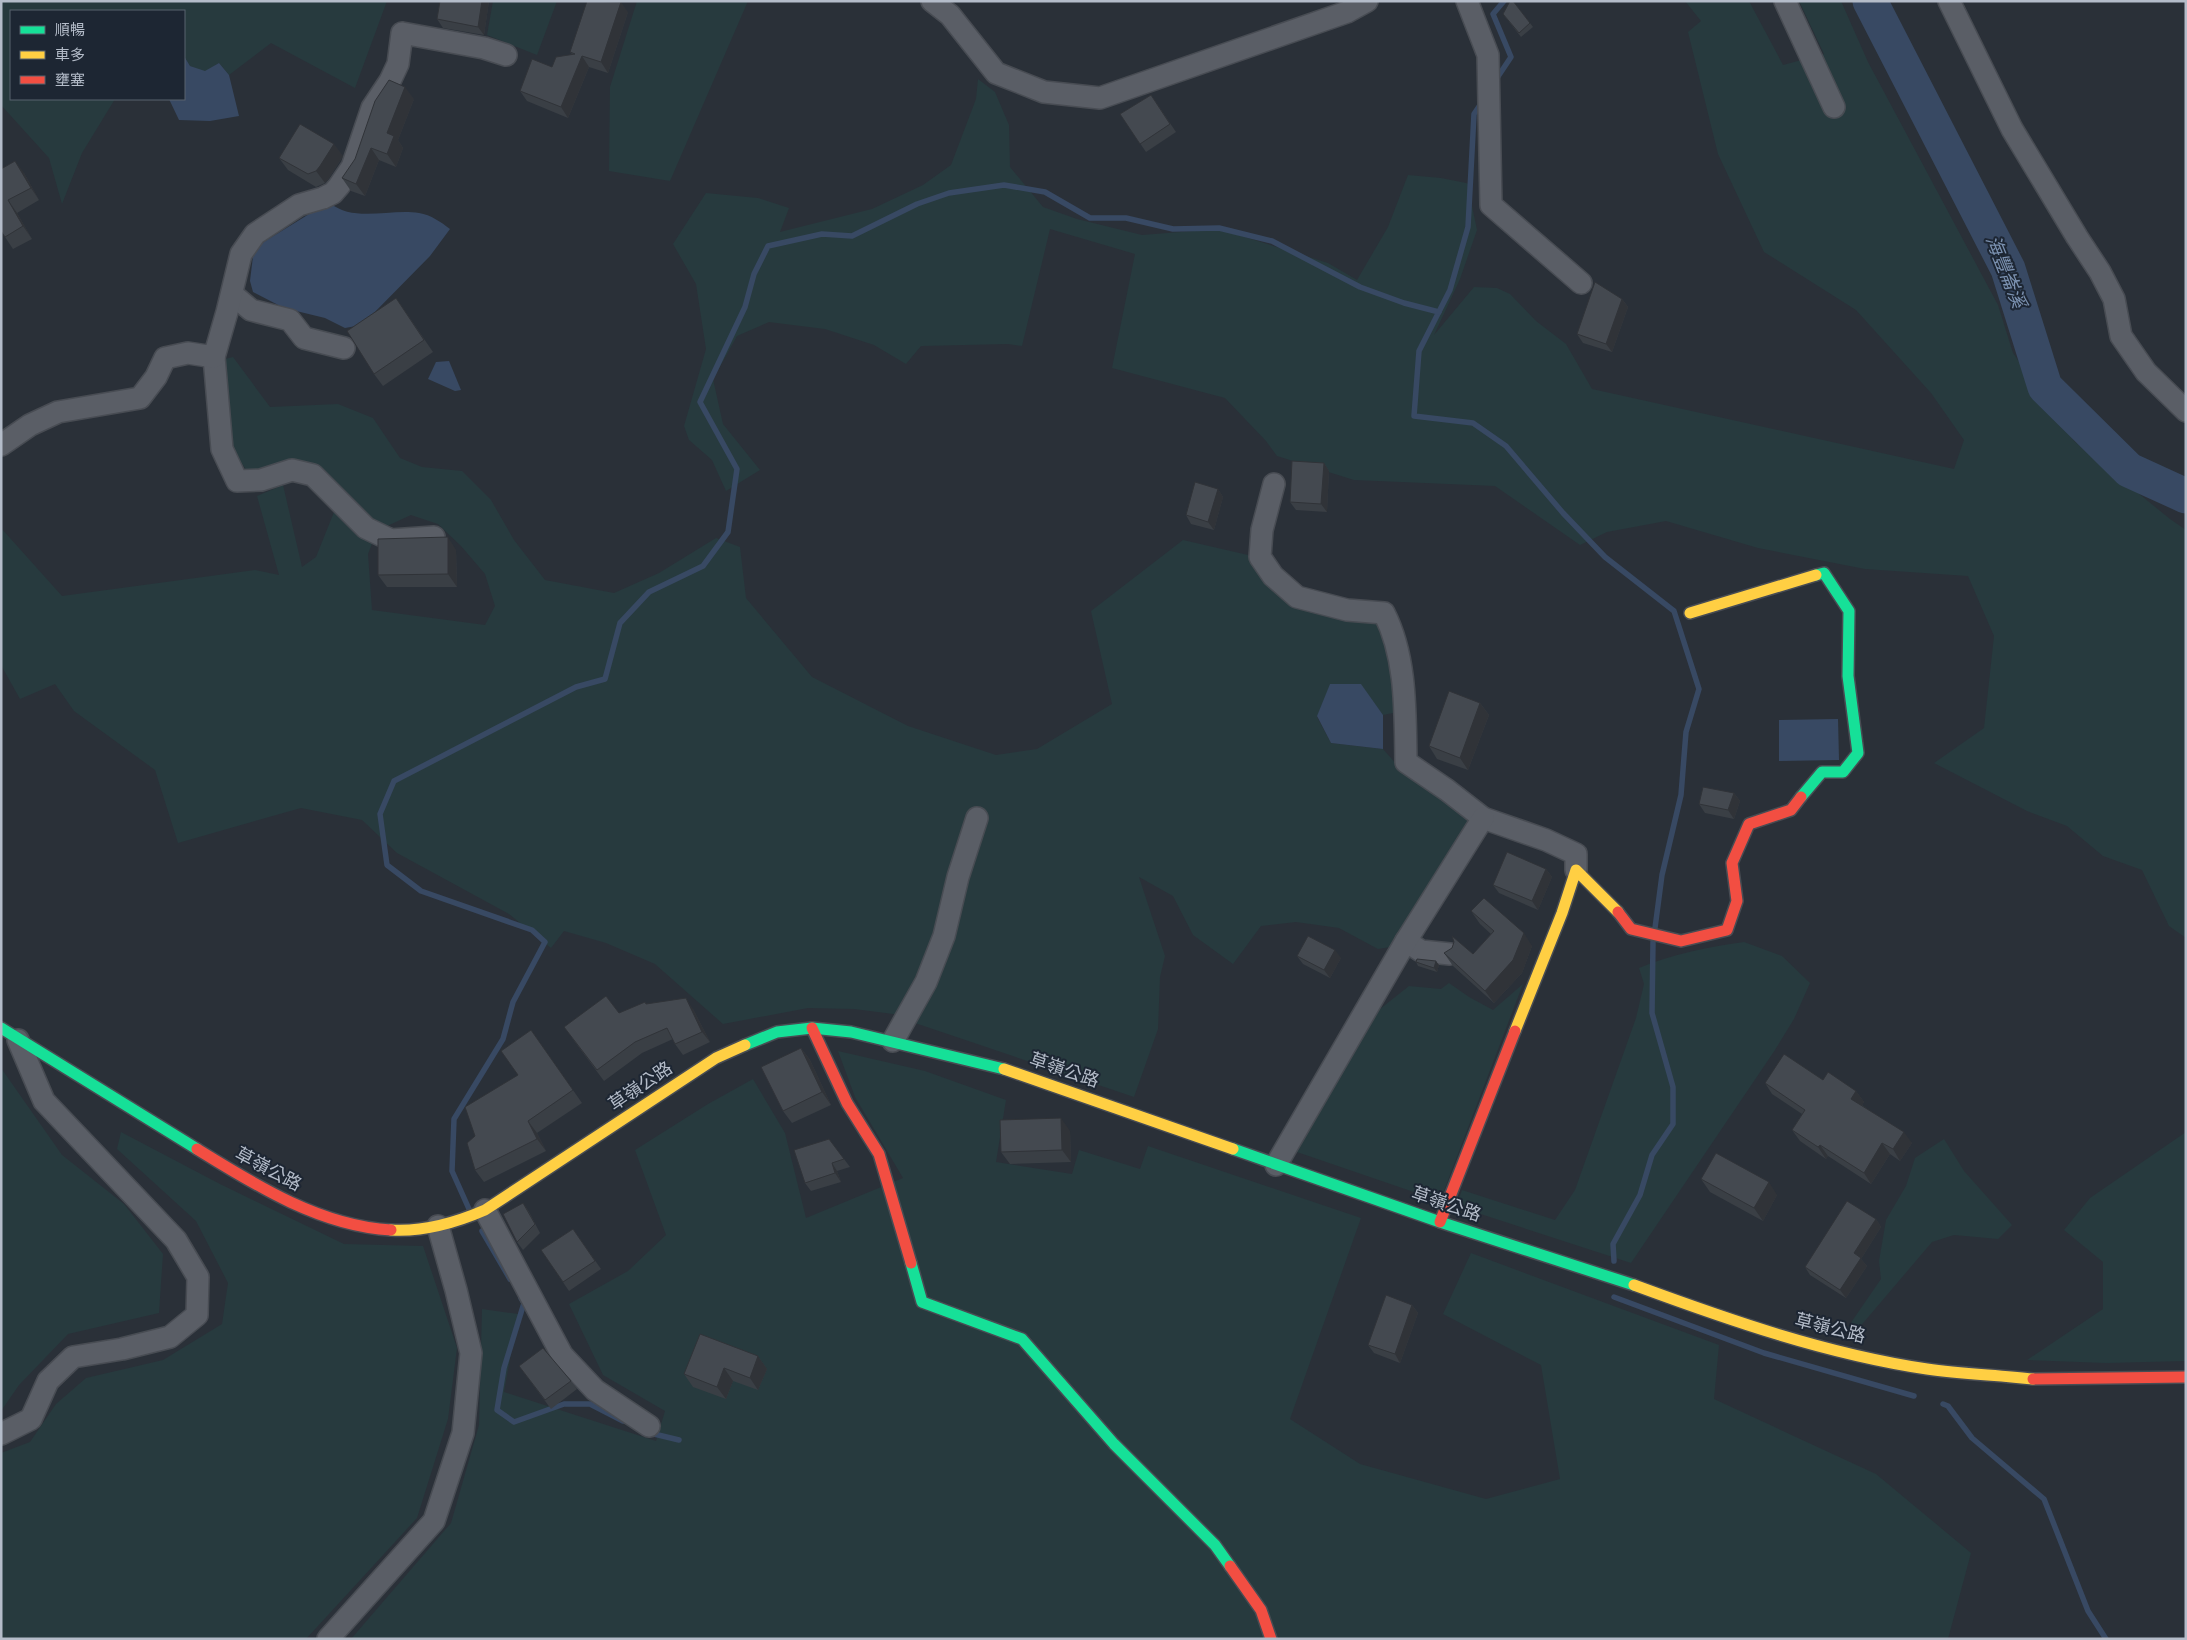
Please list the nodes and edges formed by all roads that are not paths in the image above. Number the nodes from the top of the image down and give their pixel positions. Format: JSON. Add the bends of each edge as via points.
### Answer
{"nodes":[{"id":1,"x":932,"y":1,"type":"edge"},
{"id":2,"x":1367,"y":1,"type":"edge"},
{"id":3,"x":1467,"y":1,"type":"edge"},
{"id":4,"x":1785,"y":1,"type":"edge"},
{"id":5,"x":1949,"y":1,"type":"edge"},
{"id":6,"x":506,"y":55,"type":"dead end"},
{"id":7,"x":1834,"y":107,"type":"dead end"},
{"id":8,"x":1581,"y":284,"type":"dead end"},
{"id":9,"x":232,"y":294,"type":"junction"},
{"id":10,"x":344,"y":348,"type":"dead end"},
{"id":11,"x":214,"y":357,"type":"junction"},
{"id":12,"x":2186,"y":411,"type":"edge"},
{"id":13,"x":1,"y":445,"type":"edge"},
{"id":14,"x":1274,"y":484,"type":"dead end"},
{"id":15,"x":434,"y":537,"type":"edge"},
{"id":16,"x":1690,"y":613,"type":"dead end"},
{"id":17,"x":977,"y":818,"type":"dead end"},
{"id":18,"x":1483,"y":818,"type":"junction"},
{"id":19,"x":1576,"y":870,"type":"junction"},
{"id":20,"x":1406,"y":941,"type":"junction"},
{"id":21,"x":1450,"y":954,"type":"edge"},
{"id":22,"x":812,"y":1028,"type":"junction"},
{"id":23,"x":10,"y":1034,"type":"edge"},
{"id":24,"x":893,"y":1042,"type":"junction"},
{"id":25,"x":1276,"y":1165,"type":"junction"},
{"id":26,"x":485,"y":1210,"type":"junction"},
{"id":27,"x":1440,"y":1222,"type":"junction"},
{"id":28,"x":438,"y":1226,"type":"junction"},
{"id":29,"x":2186,"y":1377,"type":"edge"},
{"id":30,"x":649,"y":1426,"type":"dead end"},
{"id":31,"x":1,"y":1434,"type":"edge"},
{"id":32,"x":328,"y":1639,"type":"edge"},
{"id":33,"x":1271,"y":1639,"type":"edge"}],
"edges":[{"from":1,"to":2,"type":"street","via":[[950,15],[996,73],[1044,92],[1100,98],[1347,12]]},
{"from":3,"to":8,"type":"street","via":[[1488,54],[1491,205]]},
{"from":4,"to":7,"type":"street"},
{"from":5,"to":12,"type":"street","via":[[2012,129],[2114,299],[2121,336],[2146,372]]},
{"from":6,"to":9,"type":"street","via":[[402,33],[398,64],[372,108],[352,167],[333,193],[299,206],[255,234],[241,254]]},
{"from":9,"to":10,"type":"street","via":[[252,310],[290,320],[304,338]]},
{"from":9,"to":11,"type":"street"},
{"from":11,"to":13,"type":"street","via":[[188,352],[165,358],[140,398],[58,412],[30,425]]},
{"from":11,"to":15,"type":"street","via":[[222,449],[237,481],[261,480],[292,470],[313,475],[366,528],[391,540]]},
{"from":14,"to":18,"type":"street","via":[[1262,530],[1260,557],[1273,576],[1297,597],[1347,610],[1384,613],[1393,631],[1401,674],[1406,710],[1406,762]]},
{"from":16,"to":19,"type":"main road","via":[[1824,574],[1848,611],[1848,676],[1858,753],[1843,772],[1822,772],[1792,810],[1749,824],[1732,863],[1737,901],[1727,930],[1682,941],[1631,929],[1614,907]]},
{"from":17,"to":24,"type":"street","via":[[944,936],[926,982]]},
{"from":18,"to":19,"type":"street","via":[[1576,854]]},
{"from":18,"to":20,"type":"street"},
{"from":19,"to":27,"type":"main road"},
{"from":20,"to":21,"type":"street","via":[[1420,951]]},
{"from":20,"to":25,"type":"street"},
{"from":22,"to":24,"type":"main road","name":"草嶺公路","via":[[851,1032]]},
{"from":22,"to":26,"type":"main road","name":"草嶺公路","via":[[777,1032],[716,1058]]},
{"from":22,"to":33,"type":"main road","via":[[847,1102],[879,1154],[922,1302],[1022,1339],[1114,1444],[1215,1545],[1261,1610]]},
{"from":23,"to":28,"type":"main road","name":"草嶺公路","via":[[253,1184],[304,1209],[373,1229],[405,1231]]},
{"from":23,"to":31,"type":"street","via":[[44,1101],[176,1240],[198,1277],[197,1315],[170,1337],[73,1358],[48,1380],[31,1419]]},
{"from":24,"to":25,"type":"main road","name":"草嶺公路","via":[[995,1066]]},
{"from":25,"to":27,"type":"main road","name":"草嶺公路"},
{"from":26,"to":28,"type":"main road","name":"草嶺公路"},
{"from":26,"to":30,"type":"street","via":[[562,1355],[595,1390]]},
{"from":27,"to":29,"type":"main road","name":"草嶺公路","via":[[1727,1319],[1826,1348],[1927,1369],[2038,1379]]},
{"from":28,"to":32,"type":"street","via":[[471,1353],[463,1433],[434,1521]]}]}
